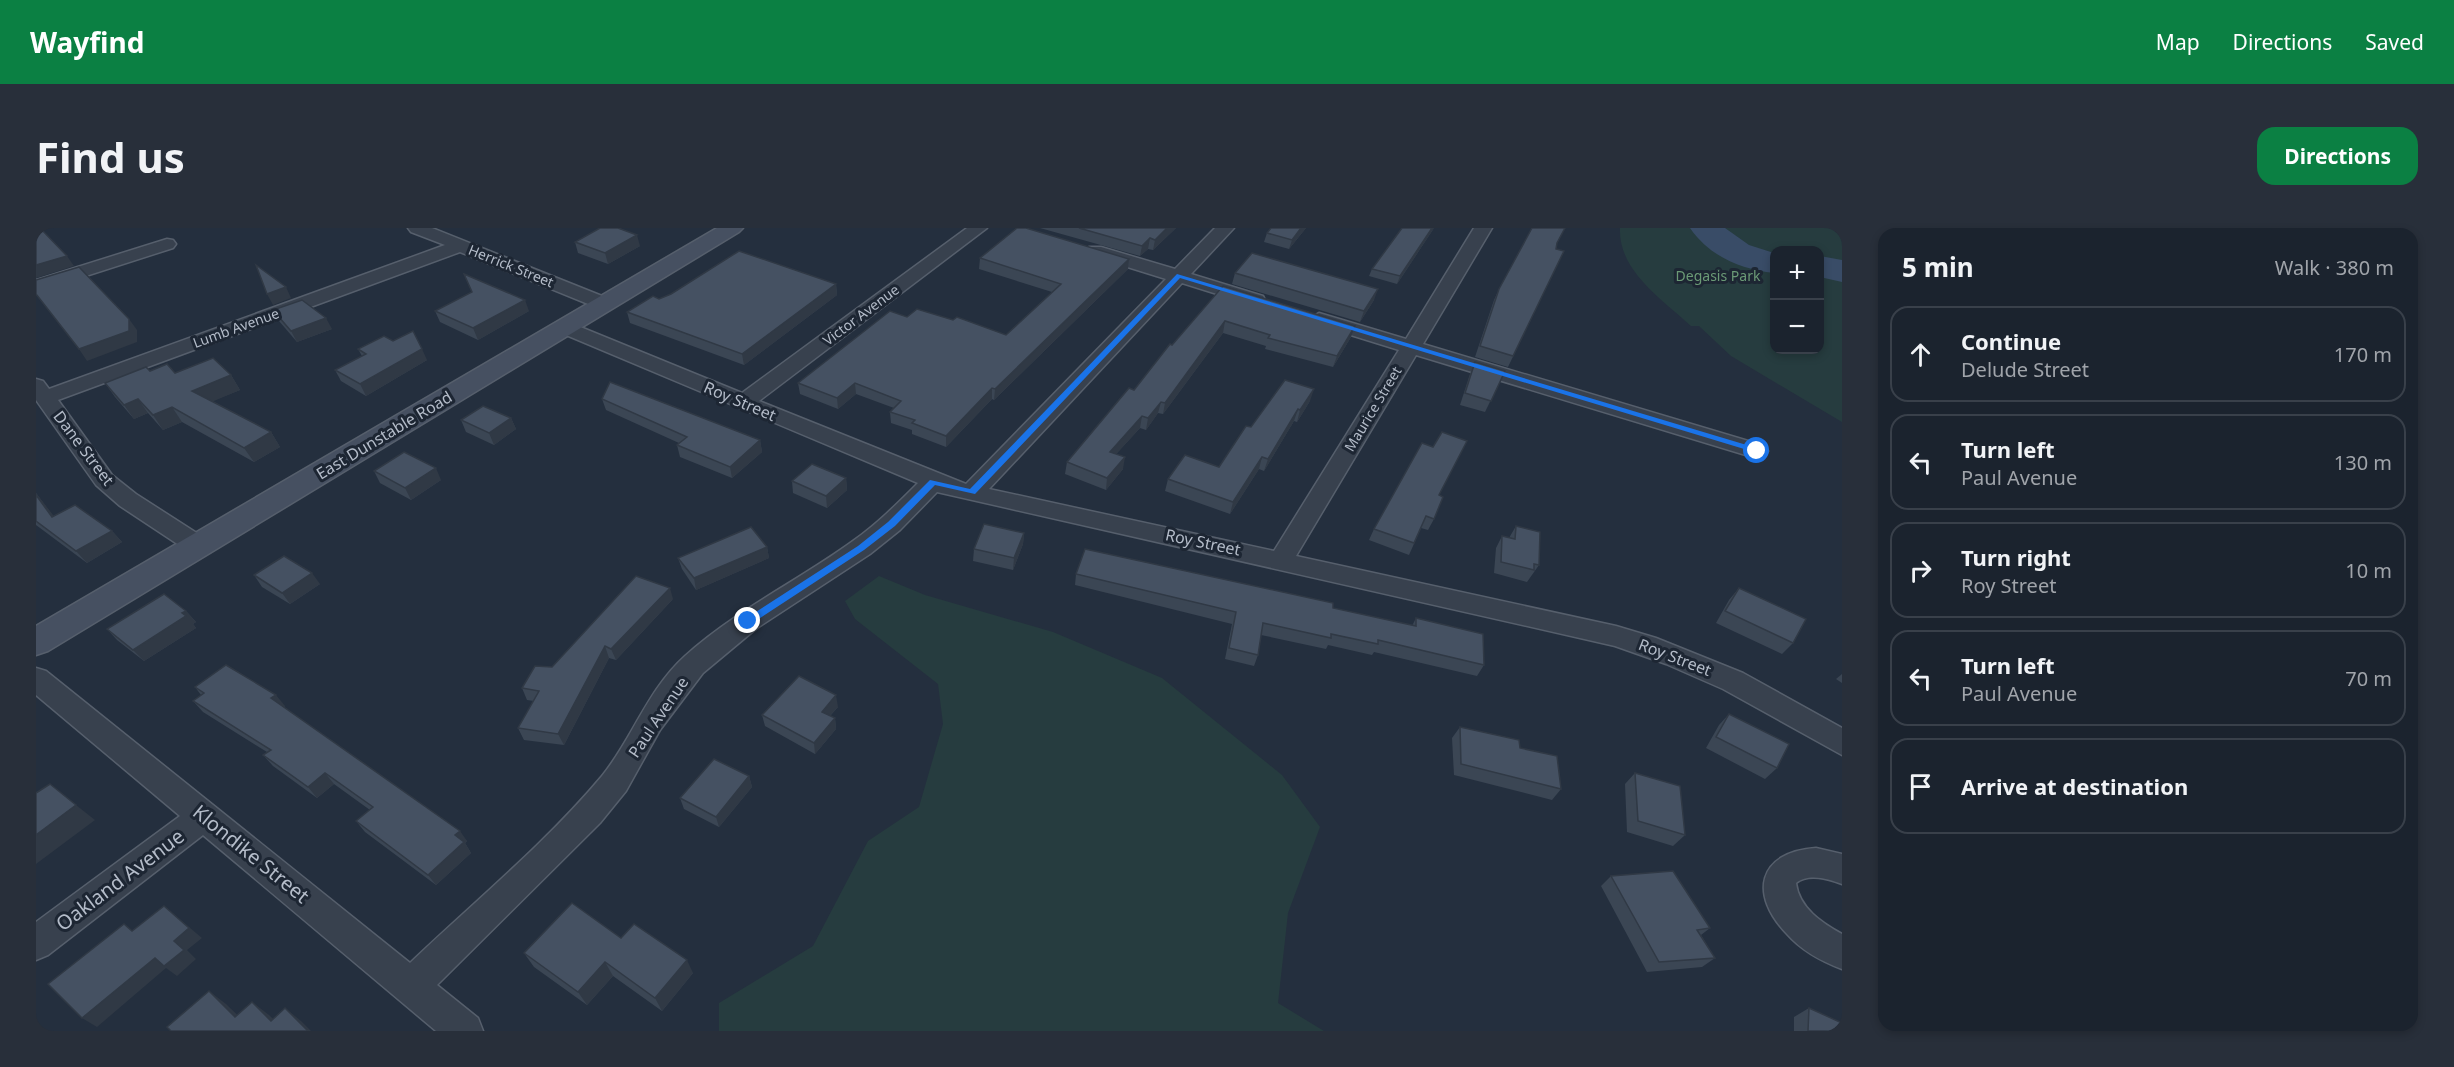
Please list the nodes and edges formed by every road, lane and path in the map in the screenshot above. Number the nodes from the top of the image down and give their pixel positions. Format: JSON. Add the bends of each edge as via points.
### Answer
{"nodes":[{"id":1,"x":417,"y":228,"type":"edge"},
{"id":2,"x":732,"y":228,"type":"edge"},
{"id":3,"x":978,"y":228,"type":"edge"},
{"id":4,"x":1225,"y":228,"type":"edge"},
{"id":5,"x":1483,"y":228,"type":"edge"},
{"id":6,"x":167,"y":244,"type":"dead end"},
{"id":7,"x":1076,"y":245,"type":"edge"},
{"id":8,"x":460,"y":246,"type":"junction"},
{"id":9,"x":1179,"y":276,"type":"junction"},
{"id":10,"x":36,"y":286,"type":"edge"},
{"id":11,"x":604,"y":304,"type":"junction"},
{"id":12,"x":1278,"y":306,"type":"edge"},
{"id":13,"x":1300,"y":313,"type":"edge"},
{"id":14,"x":566,"y":328,"type":"junction"},
{"id":15,"x":1410,"y":347,"type":"junction"},
{"id":16,"x":41,"y":391,"type":"edge"},
{"id":17,"x":744,"y":402,"type":"junction"},
{"id":18,"x":1757,"y":451,"type":"dead end"},
{"id":19,"x":933,"y":482,"type":"junction"},
{"id":20,"x":972,"y":492,"type":"junction"},
{"id":21,"x":197,"y":545,"type":"junction"},
{"id":22,"x":1282,"y":559,"type":"junction"},
{"id":23,"x":36,"y":642,"type":"edge"},
{"id":24,"x":36,"y":679,"type":"edge"},
{"id":25,"x":1842,"y":743,"type":"edge"},
{"id":26,"x":205,"y":816,"type":"junction"},
{"id":27,"x":1842,"y":869,"type":"edge"},
{"id":28,"x":36,"y":943,"type":"edge"},
{"id":29,"x":1842,"y":952,"type":"edge"},
{"id":30,"x":412,"y":986,"type":"junction"},
{"id":31,"x":465,"y":1031,"type":"edge"}],
"edges":[{"from":1,"to":8,"type":"street","name":"Herrick Street"},
{"from":2,"to":11,"type":"street","name":"East Dunstable Road"},
{"from":3,"to":17,"type":"street","name":"Victor Avenue"},
{"from":4,"to":9,"type":"street"},
{"from":5,"to":15,"type":"street","name":"Maurice Street"},
{"from":6,"to":10,"type":"street"},
{"from":7,"to":9,"type":"street"},
{"from":8,"to":11,"type":"street","name":"Herrick Street"},
{"from":8,"to":16,"type":"street","name":"Lumb Avenue"},
{"from":9,"to":12,"type":"street"},
{"from":9,"to":20,"type":"street"},
{"from":11,"to":14,"type":"street","name":"East Dunstable Road"},
{"from":13,"to":15,"type":"street"},
{"from":14,"to":17,"type":"street","name":"Roy Street"},
{"from":14,"to":21,"type":"street","name":"East Dunstable Road"},
{"from":15,"to":18,"type":"street"},
{"from":15,"to":22,"type":"street","name":"Maurice Street"},
{"from":16,"to":21,"type":"street","name":"Dane Street","via":[[105,480],[128,500]]},
{"from":17,"to":19,"type":"street","name":"Roy Street"},
{"from":19,"to":20,"type":"street","name":"Roy Street"},
{"from":19,"to":30,"type":"street","name":"Paul Avenue","via":[[861,548],[748,621],[693,665],[650,722],[615,782],[589,813]]},
{"from":20,"to":22,"type":"street","name":"Roy Street"},
{"from":21,"to":23,"type":"street","name":"East Dunstable Road"},
{"from":22,"to":25,"type":"street","name":"Roy Street","via":[[1647,645],[1734,680]]},
{"from":24,"to":26,"type":"street","name":"Klondike Street"},
{"from":26,"to":28,"type":"street","name":"Oakland Avenue"},
{"from":26,"to":30,"type":"street","name":"Klondike Street"},
{"from":27,"to":29,"type":"street","via":[[1803,862],[1783,872],[1780,883],[1787,909],[1798,923]]},
{"from":30,"to":31,"type":"street","name":"Klondike Street"}]}
